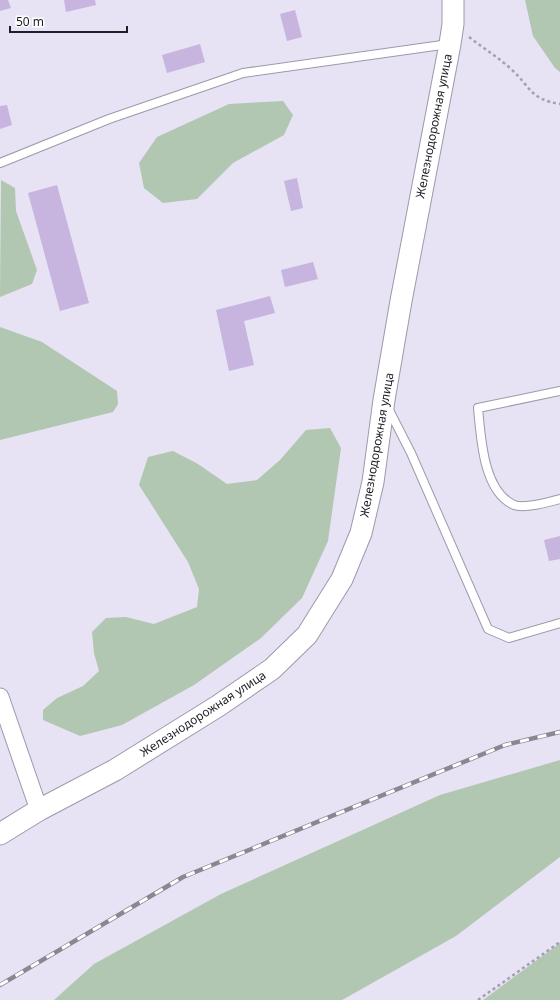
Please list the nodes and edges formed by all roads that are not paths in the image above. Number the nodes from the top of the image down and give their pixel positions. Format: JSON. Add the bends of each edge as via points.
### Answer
{"nodes":[{"id":1,"x":453,"y":0,"type":"edge"},
{"id":2,"x":451,"y":34,"type":"junction"},
{"id":3,"x":0,"y":163,"type":"edge"},
{"id":4,"x":560,"y":391,"type":"edge"},
{"id":5,"x":384,"y":400,"type":"junction"},
{"id":6,"x":560,"y":499,"type":"edge"},
{"id":7,"x":560,"y":623,"type":"edge"},
{"id":8,"x":0,"y":697,"type":"edge"},
{"id":9,"x":39,"y":810,"type":"junction"},
{"id":10,"x":0,"y":834,"type":"edge"}],
"edges":[{"from":1,"to":2,"type":"street","name":"Железнодорожная улица"},
{"from":2,"to":3,"type":"lane","via":[[243,73],[109,119]]},
{"from":2,"to":5,"type":"street","name":"Железнодорожная улица"},
{"from":4,"to":6,"type":"lane","via":[[478,408],[483,455],[496,490],[515,505],[530,506]]},
{"from":5,"to":7,"type":"lane","via":[[411,452],[488,629],[509,638]]},
{"from":5,"to":9,"type":"street","name":"Железнодорожная улица","via":[[373,482],[361,533],[342,579],[307,635],[272,669],[218,706],[115,770]]},
{"from":8,"to":9,"type":"street"},
{"from":9,"to":10,"type":"street","name":"Железнодорожная улица"}]}
